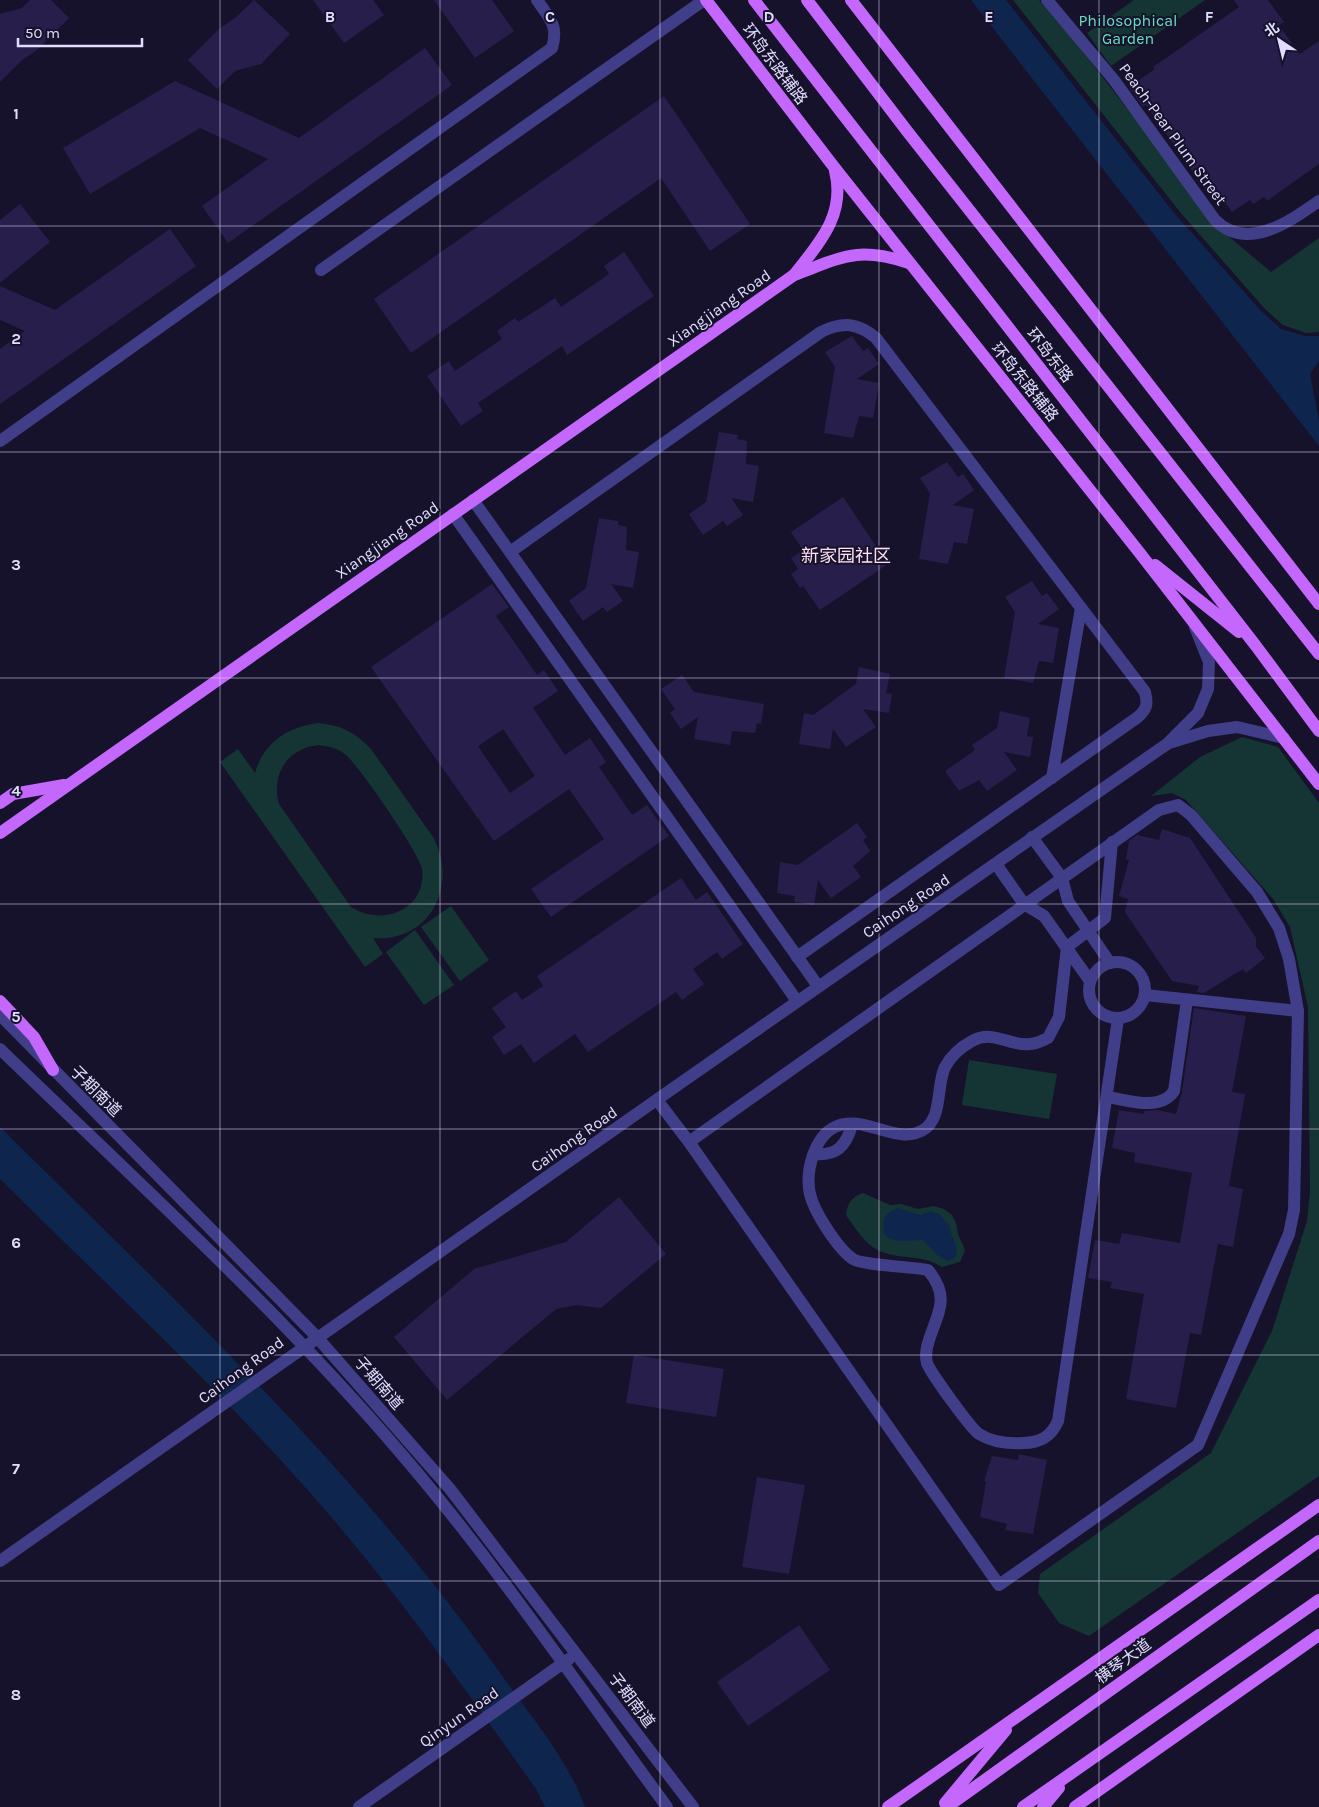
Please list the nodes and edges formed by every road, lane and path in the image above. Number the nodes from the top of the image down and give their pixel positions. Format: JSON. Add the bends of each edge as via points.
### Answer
{"nodes":[{"id":1,"x":537,"y":0,"type":"edge"},
{"id":2,"x":705,"y":0,"type":"edge"},
{"id":3,"x":754,"y":0,"type":"edge"},
{"id":4,"x":807,"y":0,"type":"edge"},
{"id":5,"x":851,"y":0,"type":"edge"},
{"id":6,"x":1047,"y":0,"type":"edge"},
{"id":7,"x":834,"y":167,"type":"junction"},
{"id":8,"x":1319,"y":201,"type":"edge"},
{"id":9,"x":910,"y":263,"type":"junction"},
{"id":10,"x":321,"y":270,"type":"dead end"},
{"id":11,"x":794,"y":275,"type":"junction"},
{"id":12,"x":0,"y":441,"type":"edge"},
{"id":13,"x":473,"y":500,"type":"junction"},
{"id":14,"x":453,"y":514,"type":"junction"},
{"id":15,"x":510,"y":552,"type":"junction"},
{"id":16,"x":1139,"y":552,"type":"junction"},
{"id":17,"x":1319,"y":604,"type":"edge"},
{"id":18,"x":1081,"y":608,"type":"junction"},
{"id":19,"x":1193,"y":623,"type":"junction"},
{"id":20,"x":1256,"y":646,"type":"junction"},
{"id":21,"x":1319,"y":654,"type":"edge"},
{"id":22,"x":1319,"y":730,"type":"edge"},
{"id":23,"x":1284,"y":738,"type":"junction"},
{"id":24,"x":1167,"y":744,"type":"junction"},
{"id":25,"x":1052,"y":778,"type":"junction"},
{"id":26,"x":69,"y":784,"type":"junction"},
{"id":27,"x":1319,"y":784,"type":"edge"},
{"id":28,"x":0,"y":803,"type":"edge"},
{"id":29,"x":0,"y":833,"type":"edge"},
{"id":30,"x":1032,"y":837,"type":"junction"},
{"id":31,"x":1112,"y":842,"type":"junction"},
{"id":32,"x":996,"y":864,"type":"junction"},
{"id":33,"x":1062,"y":878,"type":"junction"},
{"id":34,"x":1024,"y":904,"type":"junction"},
{"id":35,"x":1088,"y":931,"type":"junction"},
{"id":36,"x":1067,"y":947,"type":"junction"},
{"id":37,"x":797,"y":958,"type":"junction"},
{"id":38,"x":1110,"y":963,"type":"junction"},
{"id":39,"x":1090,"y":981,"type":"junction"},
{"id":40,"x":818,"y":986,"type":"junction"},
{"id":41,"x":1145,"y":995,"type":"junction"},
{"id":42,"x":797,"y":1000,"type":"junction"},
{"id":43,"x":1187,"y":1000,"type":"junction"},
{"id":44,"x":0,"y":1002,"type":"edge"},
{"id":45,"x":1298,"y":1011,"type":"junction"},
{"id":46,"x":0,"y":1015,"type":"edge"},
{"id":47,"x":1118,"y":1018,"type":"junction"},
{"id":48,"x":0,"y":1049,"type":"edge"},
{"id":49,"x":53,"y":1070,"type":"junction"},
{"id":50,"x":1107,"y":1096,"type":"junction"},
{"id":51,"x":657,"y":1100,"type":"junction"},
{"id":52,"x":852,"y":1125,"type":"junction"},
{"id":53,"x":689,"y":1142,"type":"junction"},
{"id":54,"x":814,"y":1154,"type":"junction"},
{"id":55,"x":316,"y":1336,"type":"junction"},
{"id":56,"x":304,"y":1345,"type":"junction"},
{"id":57,"x":1319,"y":1505,"type":"edge"},
{"id":58,"x":1319,"y":1541,"type":"edge"},
{"id":59,"x":0,"y":1561,"type":"edge"},
{"id":60,"x":1319,"y":1600,"type":"edge"},
{"id":61,"x":1319,"y":1635,"type":"edge"},
{"id":62,"x":577,"y":1653,"type":"junction"},
{"id":63,"x":562,"y":1664,"type":"junction"},
{"id":64,"x":1020,"y":1716,"type":"junction"},
{"id":65,"x":1073,"y":1773,"type":"junction"},
{"id":66,"x":359,"y":1807,"type":"edge"},
{"id":67,"x":667,"y":1807,"type":"edge"},
{"id":68,"x":693,"y":1807,"type":"edge"},
{"id":69,"x":888,"y":1807,"type":"edge"},
{"id":70,"x":941,"y":1807,"type":"edge"},
{"id":71,"x":947,"y":1807,"type":"edge"},
{"id":72,"x":1024,"y":1807,"type":"edge"},
{"id":73,"x":1043,"y":1807,"type":"edge"},
{"id":74,"x":1076,"y":1807,"type":"edge"}],
"edges":[{"from":1,"to":12,"type":"street","via":[[553,23],[556,35],[552,48]]},
{"from":2,"to":7,"type":"main road","name":"环岛东路辅路"},
{"from":2,"to":10,"type":"street"},
{"from":3,"to":20,"type":"main road","name":"环岛东路"},
{"from":4,"to":21,"type":"main road","name":"环岛东路"},
{"from":5,"to":17,"type":"main road"},
{"from":6,"to":8,"type":"street","name":"Peach-Pear Plum Street","via":[[1114,80],[1224,229],[1255,235],[1286,223]]},
{"from":7,"to":9,"type":"main road","name":"环岛东路辅路"},
{"from":7,"to":11,"type":"main road","via":[[838,192],[834,216],[824,238]]},
{"from":9,"to":11,"type":"main road","via":[[886,255],[861,253]]},
{"from":9,"to":16,"type":"main road","name":"环岛东路辅路"},
{"from":11,"to":13,"type":"main road","name":"Xiangjiang Road"},
{"from":13,"to":14,"type":"main road","name":"Xiangjiang Road"},
{"from":13,"to":15,"type":"street"},
{"from":14,"to":26,"type":"main road","name":"Xiangjiang Road"},
{"from":14,"to":42,"type":"street"},
{"from":15,"to":18,"type":"street","via":[[822,332],[835,325],[850,324],[864,328],[876,338]]},
{"from":15,"to":37,"type":"street"},
{"from":16,"to":19,"type":"main road","name":"环岛东路辅路"},
{"from":16,"to":20,"type":"main road"},
{"from":18,"to":25,"type":"street"},
{"from":18,"to":25,"type":"street","via":[[1145,692],[1148,701],[1138,717]]},
{"from":19,"to":23,"type":"main road","name":"环岛东路辅路"},
{"from":19,"to":24,"type":"street","via":[[1209,662],[1208,689],[1198,713]]},
{"from":20,"to":22,"type":"main road","name":"环岛东路"},
{"from":23,"to":24,"type":"street","via":[[1236,727],[1208,731]]},
{"from":23,"to":27,"type":"main road","name":"环岛东路辅路"},
{"from":24,"to":30,"type":"street","name":"Caihong Road"},
{"from":25,"to":37,"type":"street"},
{"from":26,"to":28,"type":"main road","via":[[13,794]]},
{"from":26,"to":29,"type":"main road","name":"Xiangjiang Road"},
{"from":30,"to":32,"type":"street","name":"Caihong Road"},
{"from":30,"to":33,"type":"street"},
{"from":31,"to":33,"type":"street"},
{"from":31,"to":35,"type":"street","via":[[1105,918]]},
{"from":31,"to":45,"type":"street","via":[[1159,810],[1178,804],[1184,808],[1257,892],[1279,928]]},
{"from":32,"to":34,"type":"street"},
{"from":32,"to":40,"type":"street","name":"Caihong Road"},
{"from":33,"to":34,"type":"street"},
{"from":33,"to":35,"type":"street","via":[[1068,901]]},
{"from":34,"to":36,"type":"street","via":[[1044,916]]},
{"from":34,"to":53,"type":"street"},
{"from":35,"to":36,"type":"street"},
{"from":35,"to":38,"type":"street"},
{"from":36,"to":39,"type":"street"},
{"from":36,"to":52,"type":"street","via":[[1059,1017],[1048,1038],[1030,1045],[991,1036],[973,1040],[957,1051],[944,1068],[933,1118],[925,1129],[910,1136]]},
{"from":37,"to":40,"type":"street"},
{"from":38,"to":39,"type":"street","via":[[1094,973]]},
{"from":38,"to":41,"type":"street","via":[[1119,962],[1136,970],[1145,986]]},
{"from":39,"to":47,"type":"street","via":[[1090,999],[1094,1007],[1109,1018]]},
{"from":40,"to":42,"type":"street","name":"Caihong Road"},
{"from":41,"to":43,"type":"street"},
{"from":41,"to":47,"type":"street","via":[[1136,1012]]},
{"from":42,"to":51,"type":"street","name":"Caihong Road"},
{"from":43,"to":45,"type":"street"},
{"from":43,"to":50,"type":"street","via":[[1174,1091],[1169,1098],[1158,1104]]},
{"from":44,"to":49,"type":"main road","via":[[34,1036]]},
{"from":45,"to":53,"type":"street","via":[[1294,1210],[1289,1234],[1198,1444],[999,1585]]},
{"from":46,"to":49,"type":"street","name":"子期南道"},
{"from":47,"to":50,"type":"street"},
{"from":48,"to":56,"type":"street","name":"子期南道"},
{"from":49,"to":55,"type":"street","name":"子期南道"},
{"from":50,"to":54,"type":"street","via":[[1058,1421],[1053,1434],[1035,1443],[1004,1444],[978,1434],[970,1424],[927,1362],[927,1347],[942,1291],[937,1281],[928,1270],[855,1261],[840,1247],[814,1206],[809,1192]]},
{"from":51,"to":53,"type":"street"},
{"from":51,"to":55,"type":"street","name":"Caihong Road"},
{"from":52,"to":54,"type":"street","via":[[836,1127],[820,1140]]},
{"from":52,"to":54,"type":"street","via":[[848,1141],[836,1151]]},
{"from":55,"to":56,"type":"street","name":"Caihong Road"},
{"from":55,"to":62,"type":"street","name":"子期南道","via":[[450,1488]]},
{"from":56,"to":59,"type":"street","name":"Caihong Road"},
{"from":56,"to":63,"type":"street","name":"子期南道","via":[[405,1458]]},
{"from":57,"to":64,"type":"main road"},
{"from":58,"to":71,"type":"main road","name":"横琴大道"},
{"from":60,"to":65,"type":"main road"},
{"from":61,"to":74,"type":"main road"},
{"from":62,"to":63,"type":"street","name":"Qinyun Road"},
{"from":62,"to":68,"type":"street","name":"子期南道"},
{"from":63,"to":66,"type":"street","name":"Qinyun Road"},
{"from":63,"to":67,"type":"street","name":"子期南道"},
{"from":64,"to":69,"type":"main road"},
{"from":64,"to":70,"type":"main road"},
{"from":65,"to":72,"type":"main road"},
{"from":65,"to":73,"type":"main road"}]}
